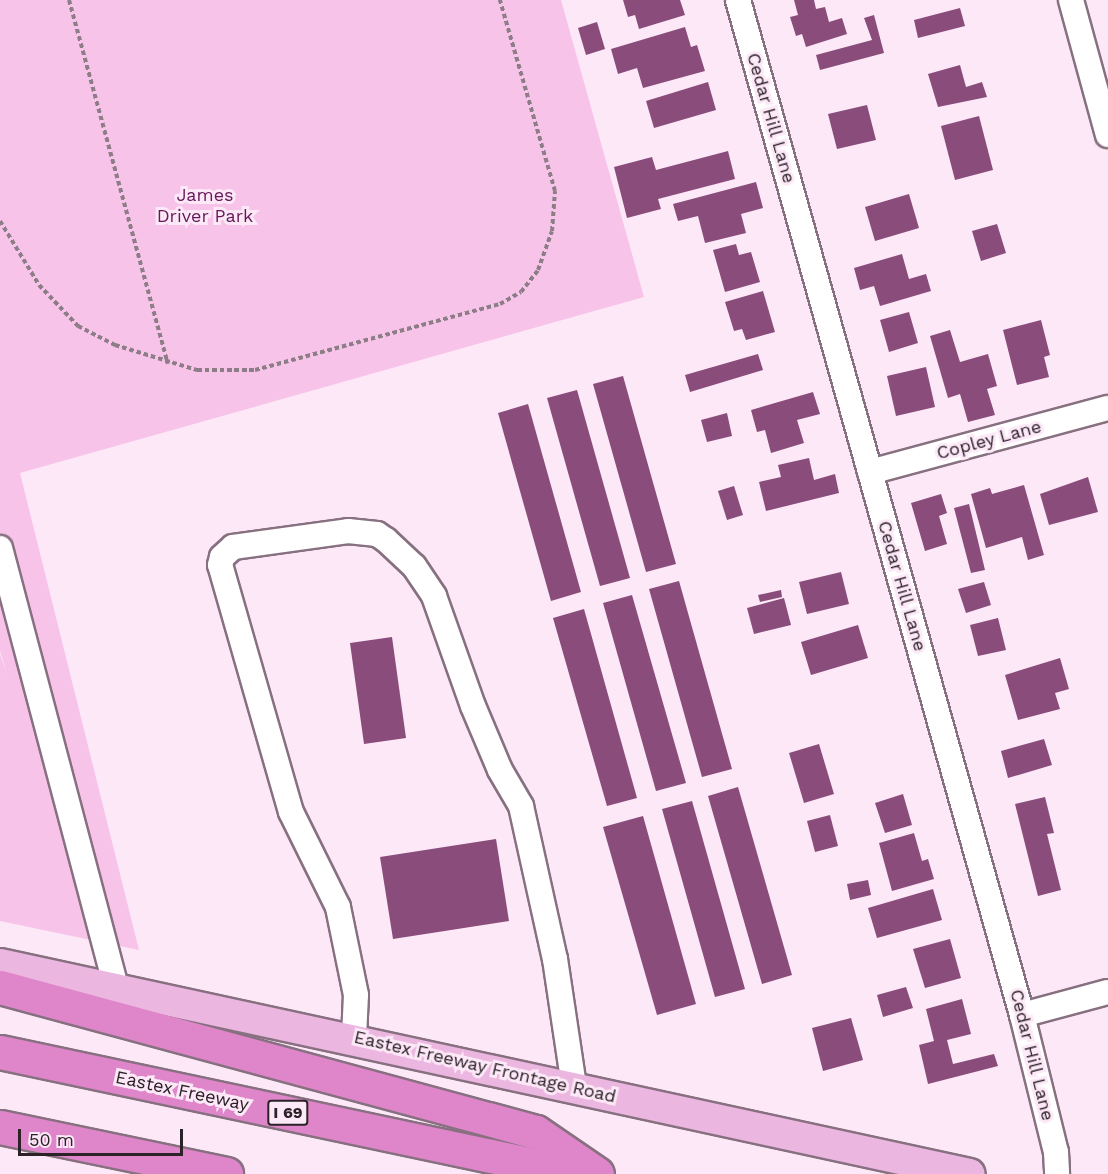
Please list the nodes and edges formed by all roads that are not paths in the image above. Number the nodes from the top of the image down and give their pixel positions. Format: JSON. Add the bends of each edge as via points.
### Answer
{"nodes":[{"id":1,"x":738,"y":0,"type":"edge"},
{"id":2,"x":1071,"y":0,"type":"edge"},
{"id":3,"x":1108,"y":135,"type":"edge"},
{"id":4,"x":1108,"y":408,"type":"edge"},
{"id":5,"x":870,"y":472,"type":"junction"},
{"id":6,"x":0,"y":548,"type":"edge"},
{"id":7,"x":0,"y":964,"type":"edge"},
{"id":8,"x":0,"y":987,"type":"edge"},
{"id":9,"x":116,"y":988,"type":"junction"},
{"id":10,"x":1108,"y":992,"type":"edge"},
{"id":11,"x":1022,"y":1016,"type":"junction"},
{"id":12,"x":354,"y":1037,"type":"junction"},
{"id":13,"x":0,"y":1052,"type":"edge"},
{"id":14,"x":574,"y":1086,"type":"junction"},
{"id":15,"x":0,"y":1127,"type":"edge"},
{"id":16,"x":226,"y":1174,"type":"edge"},
{"id":17,"x":576,"y":1174,"type":"edge"},
{"id":18,"x":597,"y":1174,"type":"edge"},
{"id":19,"x":970,"y":1174,"type":"edge"},
{"id":20,"x":1057,"y":1174,"type":"edge"}],
"edges":[{"from":1,"to":5,"type":"street","name":"Cedar Hill Lane"},
{"from":2,"to":3,"type":"street"},
{"from":4,"to":5,"type":"street","name":"Copley Lane"},
{"from":5,"to":11,"type":"street","name":"Cedar Hill Lane"},
{"from":6,"to":9,"type":"street"},
{"from":7,"to":9,"type":"main road","name":"Eastex Freeway Frontage Road"},
{"from":8,"to":18,"type":"highway","via":[[536,1132]]},
{"from":9,"to":12,"type":"main road","name":"Eastex Freeway Frontage Road"},
{"from":10,"to":11,"type":"street"},
{"from":11,"to":20,"type":"street","name":"Cedar Hill Lane","via":[[1058,1158]]},
{"from":12,"to":14,"type":"main road","name":"Eastex Freeway Frontage Road"},
{"from":12,"to":14,"type":"street","via":[[356,995],[339,907],[291,812],[220,564],[232,547],[348,531],[376,534],[386,540],[414,566],[434,596],[473,706],[500,770],[521,806],[555,959]]},
{"from":13,"to":17,"type":"highway","name":"Eastex Freeway","number":"I 69"},
{"from":14,"to":19,"type":"main road","name":"Eastex Freeway Frontage Road"},
{"from":15,"to":16,"type":"highway"}]}
